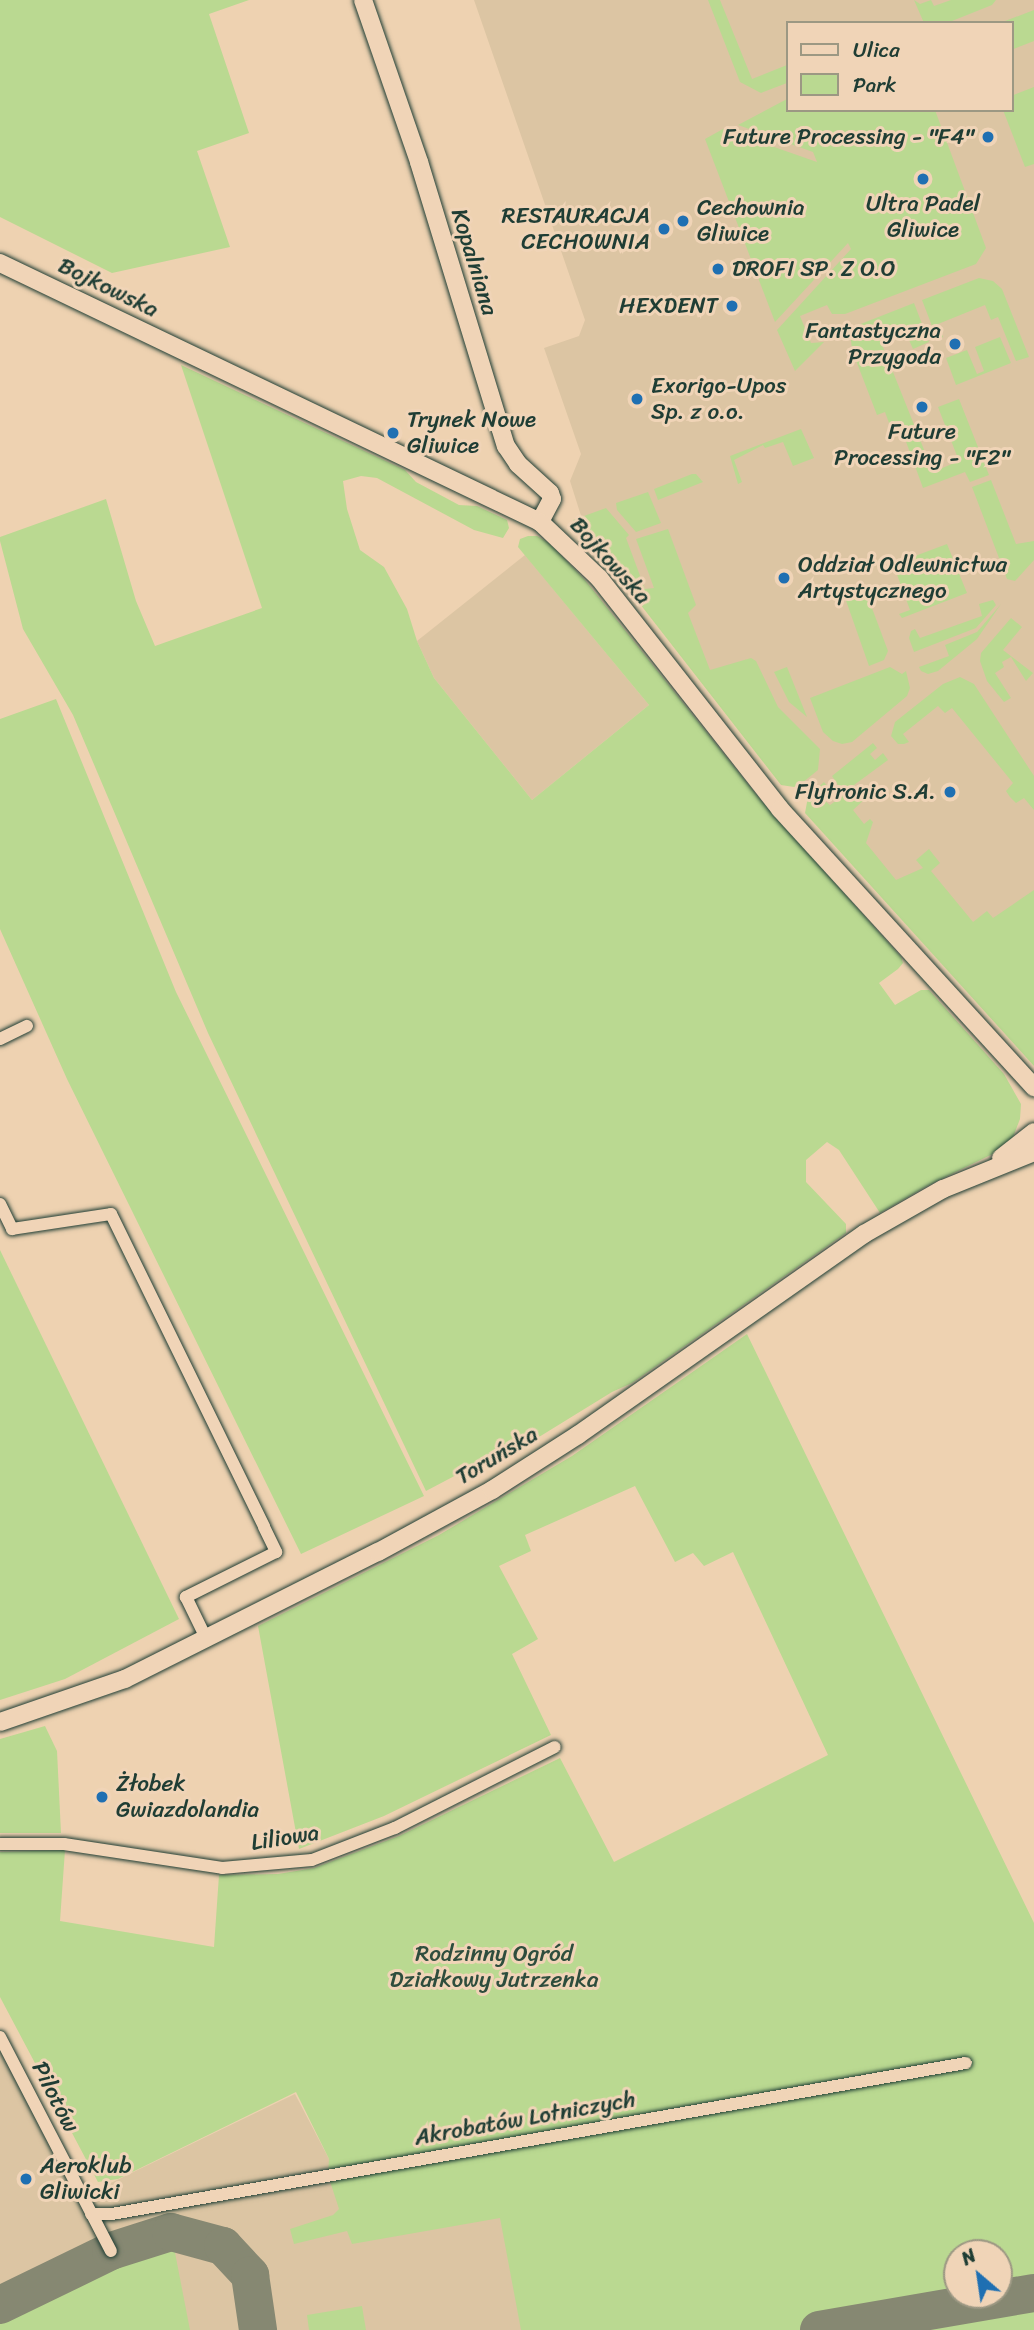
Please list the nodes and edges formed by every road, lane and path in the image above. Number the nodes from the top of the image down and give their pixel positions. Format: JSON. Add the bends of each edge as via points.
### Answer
{"nodes":[{"id":1,"x":363,"y":0,"type":"edge"},
{"id":2,"x":0,"y":263,"type":"edge"},
{"id":3,"x":540,"y":522,"type":"junction"},
{"id":4,"x":27,"y":1026,"type":"dead end"},
{"id":5,"x":0,"y":1039,"type":"edge"},
{"id":6,"x":1031,"y":1083,"type":"edge"},
{"id":7,"x":1034,"y":1102,"type":"edge"},
{"id":8,"x":1033,"y":1134,"type":"edge"},
{"id":9,"x":0,"y":1204,"type":"edge"},
{"id":10,"x":206,"y":1638,"type":"junction"},
{"id":11,"x":0,"y":1722,"type":"edge"},
{"id":12,"x":555,"y":1747,"type":"dead end"},
{"id":13,"x":0,"y":1844,"type":"edge"},
{"id":14,"x":0,"y":2037,"type":"edge"},
{"id":15,"x":6,"y":2062,"type":"edge"},
{"id":16,"x":966,"y":2063,"type":"dead end"},
{"id":17,"x":91,"y":2214,"type":"junction"},
{"id":18,"x":111,"y":2251,"type":"dead end"}],
"edges":[{"from":1,"to":3,"type":"street","name":"Kopalniana","via":[[419,162],[506,446],[550,493],[552,499]]},
{"from":2,"to":3,"type":"street","name":"Bojkowska"},
{"from":3,"to":6,"type":"street","name":"Bojkowska","via":[[599,578],[780,809]]},
{"from":4,"to":5,"type":"street"},
{"from":6,"to":7,"type":"street"},
{"from":8,"to":10,"type":"street","name":"Toruńska","via":[[985,1170],[864,1234],[492,1490]]},
{"from":9,"to":10,"type":"street","via":[[12,1229],[111,1213],[276,1552],[186,1597]]},
{"from":10,"to":11,"type":"street","name":"Toruńska","via":[[125,1679]]},
{"from":12,"to":13,"type":"street","name":"Liliowa","via":[[395,1828],[312,1860],[222,1868],[64,1844]]},
{"from":14,"to":15,"type":"street","name":"Pilotów"},
{"from":15,"to":17,"type":"street","name":"Pilotów"},
{"from":16,"to":17,"type":"street","name":"Akrobatów Lotniczych","via":[[112,2214]]},
{"from":17,"to":18,"type":"street","name":"Pilotów"}]}
